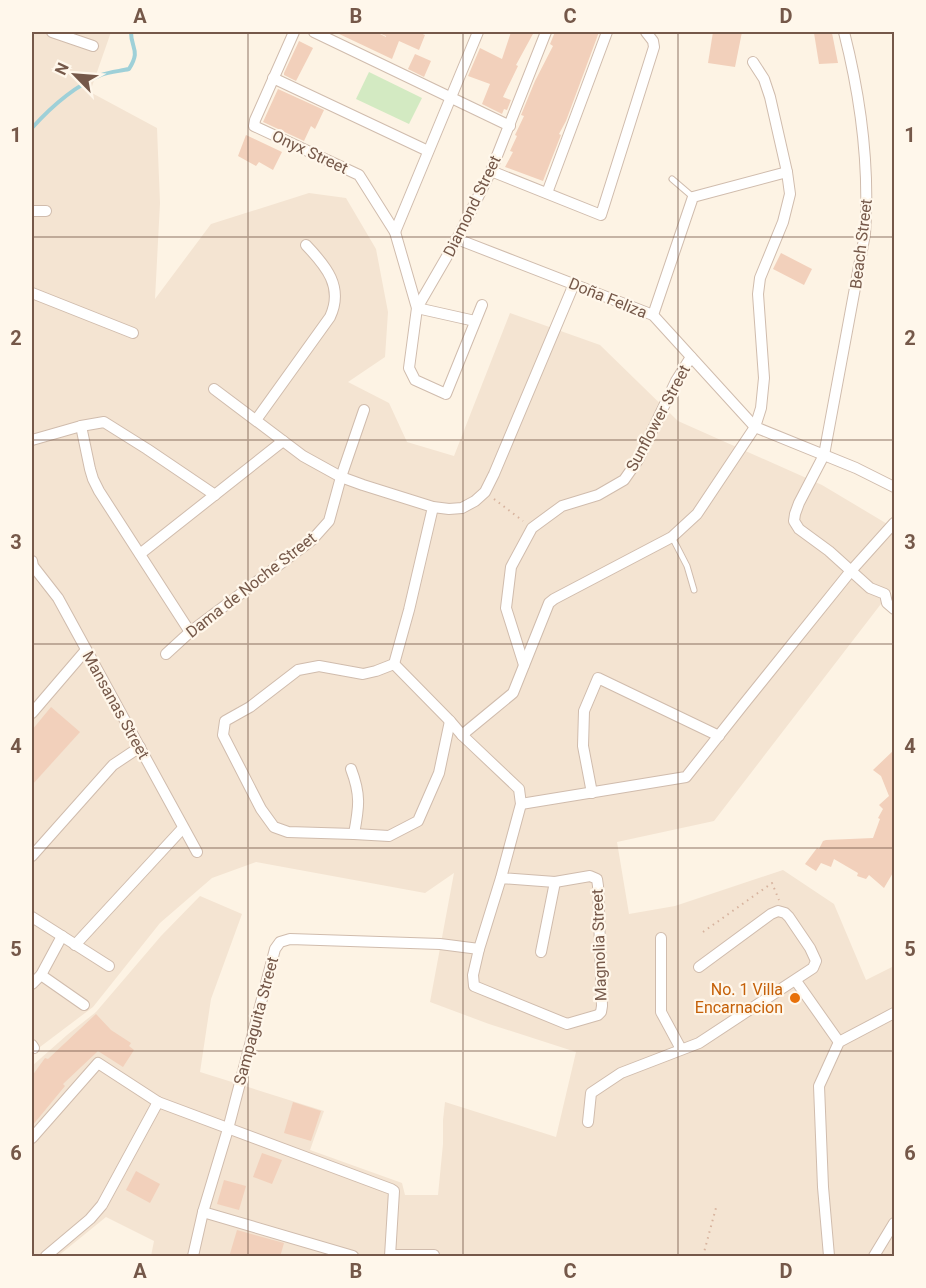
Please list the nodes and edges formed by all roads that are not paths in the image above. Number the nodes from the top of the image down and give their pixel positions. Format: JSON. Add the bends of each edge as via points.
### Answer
{"nodes":[{"id":1,"x":52,"y":32,"type":"edge"},
{"id":2,"x":294,"y":32,"type":"edge"},
{"id":3,"x":314,"y":32,"type":"edge"},
{"id":4,"x":465,"y":32,"type":"edge"},
{"id":5,"x":546,"y":32,"type":"edge"},
{"id":6,"x":607,"y":32,"type":"edge"},
{"id":7,"x":646,"y":32,"type":"edge"},
{"id":8,"x":844,"y":32,"type":"edge"},
{"id":9,"x":477,"y":34,"type":"edge"},
{"id":10,"x":93,"y":46,"type":"dead end"},
{"id":11,"x":753,"y":62,"type":"dead end"},
{"id":12,"x":273,"y":78,"type":"junction"},
{"id":13,"x":451,"y":96,"type":"junction"},
{"id":14,"x":510,"y":126,"type":"junction"},
{"id":15,"x":428,"y":151,"type":"junction"},
{"id":16,"x":491,"y":171,"type":"junction"},
{"id":17,"x":787,"y":172,"type":"junction"},
{"id":18,"x":672,"y":179,"type":"dead end"},
{"id":19,"x":547,"y":194,"type":"junction"},
{"id":20,"x":693,"y":197,"type":"junction"},
{"id":21,"x":32,"y":211,"type":"edge"},
{"id":22,"x":46,"y":211,"type":"dead end"},
{"id":23,"x":395,"y":232,"type":"junction"},
{"id":24,"x":457,"y":239,"type":"junction"},
{"id":25,"x":306,"y":245,"type":"dead end"},
{"id":26,"x":574,"y":284,"type":"junction"},
{"id":27,"x":32,"y":292,"type":"edge"},
{"id":28,"x":482,"y":305,"type":"dead end"},
{"id":29,"x":417,"y":308,"type":"junction"},
{"id":30,"x":653,"y":315,"type":"junction"},
{"id":31,"x":475,"y":321,"type":"junction"},
{"id":32,"x":133,"y":333,"type":"dead end"},
{"id":33,"x":691,"y":357,"type":"junction"},
{"id":34,"x":214,"y":388,"type":"dead end"},
{"id":35,"x":364,"y":410,"type":"dead end"},
{"id":36,"x":256,"y":420,"type":"junction"},
{"id":37,"x":81,"y":426,"type":"junction"},
{"id":38,"x":755,"y":427,"type":"junction"},
{"id":39,"x":32,"y":440,"type":"edge"},
{"id":40,"x":283,"y":441,"type":"junction"},
{"id":41,"x":824,"y":455,"type":"junction"},
{"id":42,"x":341,"y":477,"type":"junction"},
{"id":43,"x":894,"y":487,"type":"edge"},
{"id":44,"x":215,"y":495,"type":"junction"},
{"id":45,"x":433,"y":507,"type":"junction"},
{"id":46,"x":894,"y":523,"type":"edge"},
{"id":47,"x":672,"y":537,"type":"junction"},
{"id":48,"x":140,"y":554,"type":"junction"},
{"id":49,"x":32,"y":565,"type":"edge"},
{"id":50,"x":850,"y":572,"type":"junction"},
{"id":51,"x":694,"y":590,"type":"dead end"},
{"id":52,"x":894,"y":609,"type":"edge"},
{"id":53,"x":190,"y":632,"type":"junction"},
{"id":54,"x":86,"y":650,"type":"junction"},
{"id":55,"x":166,"y":654,"type":"dead end"},
{"id":56,"x":394,"y":664,"type":"junction"},
{"id":57,"x":524,"y":665,"type":"junction"},
{"id":58,"x":32,"y":713,"type":"edge"},
{"id":59,"x":450,"y":721,"type":"junction"},
{"id":60,"x":462,"y":735,"type":"junction"},
{"id":61,"x":719,"y":736,"type":"junction"},
{"id":62,"x":140,"y":747,"type":"junction"},
{"id":63,"x":351,"y":770,"type":"dead end"},
{"id":64,"x":592,"y":794,"type":"junction"},
{"id":65,"x":521,"y":804,"type":"junction"},
{"id":66,"x":183,"y":828,"type":"junction"},
{"id":67,"x":354,"y":834,"type":"junction"},
{"id":68,"x":197,"y":852,"type":"dead end"},
{"id":69,"x":32,"y":855,"type":"edge"},
{"id":70,"x":501,"y":878,"type":"junction"},
{"id":71,"x":555,"y":882,"type":"junction"},
{"id":72,"x":32,"y":917,"type":"edge"},
{"id":73,"x":62,"y":936,"type":"junction"},
{"id":74,"x":661,"y":938,"type":"dead end"},
{"id":75,"x":75,"y":945,"type":"junction"},
{"id":76,"x":479,"y":949,"type":"junction"},
{"id":77,"x":541,"y":952,"type":"dead end"},
{"id":78,"x":109,"y":966,"type":"dead end"},
{"id":79,"x":699,"y":968,"type":"dead end"},
{"id":80,"x":41,"y":975,"type":"junction"},
{"id":81,"x":796,"y":981,"type":"junction"},
{"id":82,"x":32,"y":984,"type":"edge"},
{"id":83,"x":84,"y":1005,"type":"dead end"},
{"id":84,"x":894,"y":1013,"type":"edge"},
{"id":85,"x":839,"y":1042,"type":"junction"},
{"id":86,"x":681,"y":1049,"type":"junction"},
{"id":87,"x":158,"y":1102,"type":"junction"},
{"id":88,"x":588,"y":1122,"type":"dead end"},
{"id":89,"x":228,"y":1129,"type":"junction"},
{"id":90,"x":32,"y":1138,"type":"edge"},
{"id":91,"x":203,"y":1212,"type":"junction"},
{"id":92,"x":894,"y":1223,"type":"edge"},
{"id":93,"x":434,"y":1255,"type":"edge"},
{"id":94,"x":391,"y":1256,"type":"edge"},
{"id":95,"x":46,"y":1257,"type":"edge"},
{"id":96,"x":193,"y":1257,"type":"edge"},
{"id":97,"x":353,"y":1257,"type":"edge"},
{"id":98,"x":829,"y":1257,"type":"edge"},
{"id":99,"x":874,"y":1257,"type":"edge"}],
"edges":[{"from":1,"to":10,"type":"street"},
{"from":2,"to":12,"type":"street","name":"Onyx Street"},
{"from":3,"to":13,"type":"street"},
{"from":4,"to":9,"type":"street"},
{"from":5,"to":14,"type":"street","name":"Diamond Street"},
{"from":6,"to":19,"type":"street"},
{"from":7,"to":19,"type":"street","via":[[654,47],[601,214]]},
{"from":8,"to":41,"type":"street","name":"Beach Street","via":[[864,130],[868,199]]},
{"from":9,"to":13,"type":"street"},
{"from":11,"to":17,"type":"street","via":[[770,97]]},
{"from":12,"to":15,"type":"street"},
{"from":12,"to":23,"type":"street","name":"Onyx Street","via":[[254,126],[359,175]]},
{"from":13,"to":14,"type":"street"},
{"from":13,"to":15,"type":"street"},
{"from":14,"to":16,"type":"street","name":"Diamond Street"},
{"from":15,"to":23,"type":"street"},
{"from":16,"to":19,"type":"street"},
{"from":16,"to":24,"type":"street","name":"Diamond Street"},
{"from":17,"to":20,"type":"street"},
{"from":17,"to":38,"type":"street","via":[[788,207],[760,278],[764,378]]},
{"from":18,"to":20,"type":"lane"},
{"from":20,"to":30,"type":"street"},
{"from":21,"to":22,"type":"street"},
{"from":23,"to":29,"type":"street","name":"Onyx Street"},
{"from":24,"to":26,"type":"street","name":"Doña Feliza"},
{"from":24,"to":29,"type":"street","name":"Diamond Street"},
{"from":25,"to":36,"type":"street","via":[[330,277],[335,288],[335,306]]},
{"from":26,"to":30,"type":"street","name":"Doña Feliza"},
{"from":26,"to":45,"type":"street","via":[[485,492],[462,508]]},
{"from":27,"to":32,"type":"street"},
{"from":28,"to":31,"type":"street"},
{"from":29,"to":31,"type":"street"},
{"from":29,"to":31,"type":"street","name":"Diamond Street","via":[[409,368],[414,380],[446,394]]},
{"from":30,"to":33,"type":"street","name":"Doña Feliza"},
{"from":33,"to":38,"type":"street","name":"Doña Feliza"},
{"from":33,"to":57,"type":"street","name":"Sunflower Street","via":[[624,480],[598,495],[562,506],[532,528],[511,567],[506,608]]},
{"from":34,"to":36,"type":"street"},
{"from":35,"to":42,"type":"street","name":"Dama de Noche Street"},
{"from":36,"to":40,"type":"street"},
{"from":37,"to":39,"type":"street"},
{"from":37,"to":44,"type":"street","via":[[104,422]]},
{"from":37,"to":48,"type":"street","via":[[93,479]]},
{"from":38,"to":41,"type":"street"},
{"from":38,"to":47,"type":"street","via":[[697,514]]},
{"from":40,"to":42,"type":"street"},
{"from":40,"to":44,"type":"street"},
{"from":41,"to":43,"type":"street"},
{"from":41,"to":50,"type":"street","name":"Beach Street","via":[[794,521]]},
{"from":42,"to":45,"type":"street"},
{"from":42,"to":53,"type":"street","name":"Dama de Noche Street","via":[[329,521],[312,540]]},
{"from":44,"to":48,"type":"street"},
{"from":45,"to":56,"type":"street"},
{"from":46,"to":50,"type":"street"},
{"from":47,"to":51,"type":"lane"},
{"from":47,"to":57,"type":"street","via":[[549,603]]},
{"from":48,"to":53,"type":"street"},
{"from":49,"to":54,"type":"street","name":"Mansanas Street","via":[[58,598]]},
{"from":50,"to":52,"type":"street","via":[[885,594]]},
{"from":50,"to":61,"type":"street"},
{"from":53,"to":55,"type":"street","name":"Dama de Noche Street"},
{"from":54,"to":58,"type":"street"},
{"from":54,"to":62,"type":"street","name":"Mansanas Street"},
{"from":56,"to":59,"type":"street"},
{"from":56,"to":67,"type":"street","via":[[363,674],[319,666],[298,670],[225,721],[223,728],[261,809],[274,827],[288,832]]},
{"from":57,"to":60,"type":"street","via":[[513,693]]},
{"from":59,"to":60,"type":"street"},
{"from":59,"to":67,"type":"street","via":[[439,773],[418,821],[389,836]]},
{"from":60,"to":65,"type":"street","via":[[519,789]]},
{"from":61,"to":64,"type":"street","via":[[686,777]]},
{"from":61,"to":64,"type":"street","via":[[598,678],[584,711],[583,746]]},
{"from":62,"to":66,"type":"street","name":"Mansanas Street"},
{"from":62,"to":69,"type":"street","via":[[113,765]]},
{"from":63,"to":67,"type":"street","via":[[358,787],[359,808]]},
{"from":64,"to":65,"type":"street"},
{"from":65,"to":70,"type":"street"},
{"from":66,"to":68,"type":"street","name":"Mansanas Street"},
{"from":66,"to":75,"type":"street"},
{"from":70,"to":71,"type":"street","name":"Magnolia Street"},
{"from":70,"to":76,"type":"street","name":"Magnolia Street"},
{"from":71,"to":76,"type":"street","name":"Magnolia Street","via":[[590,876],[597,879],[602,1006],[598,1015],[567,1024],[474,986]]},
{"from":71,"to":77,"type":"street"},
{"from":72,"to":73,"type":"street"},
{"from":73,"to":75,"type":"street"},
{"from":73,"to":80,"type":"street"},
{"from":74,"to":86,"type":"street","via":[[661,1012]]},
{"from":75,"to":78,"type":"street"},
{"from":76,"to":89,"type":"street","name":"Sampaguita Street","via":[[440,944],[290,939],[280,942]]},
{"from":79,"to":81,"type":"street","via":[[778,911],[785,913],[816,961]]},
{"from":80,"to":82,"type":"street"},
{"from":80,"to":83,"type":"street"},
{"from":81,"to":85,"type":"street"},
{"from":81,"to":86,"type":"street","via":[[699,1043]]},
{"from":84,"to":85,"type":"street"},
{"from":85,"to":98,"type":"street","via":[[819,1086]]},
{"from":86,"to":88,"type":"street","via":[[621,1073],[591,1093]]},
{"from":87,"to":89,"type":"street"},
{"from":87,"to":90,"type":"street","via":[[98,1063]]},
{"from":87,"to":95,"type":"street","via":[[102,1205]]},
{"from":89,"to":91,"type":"street","name":"Sampaguita Street"},
{"from":89,"to":94,"type":"street","via":[[394,1191]]},
{"from":91,"to":96,"type":"street","name":"Sampaguita Street"},
{"from":91,"to":97,"type":"street"},
{"from":92,"to":99,"type":"street"},
{"from":93,"to":94,"type":"street"}]}
